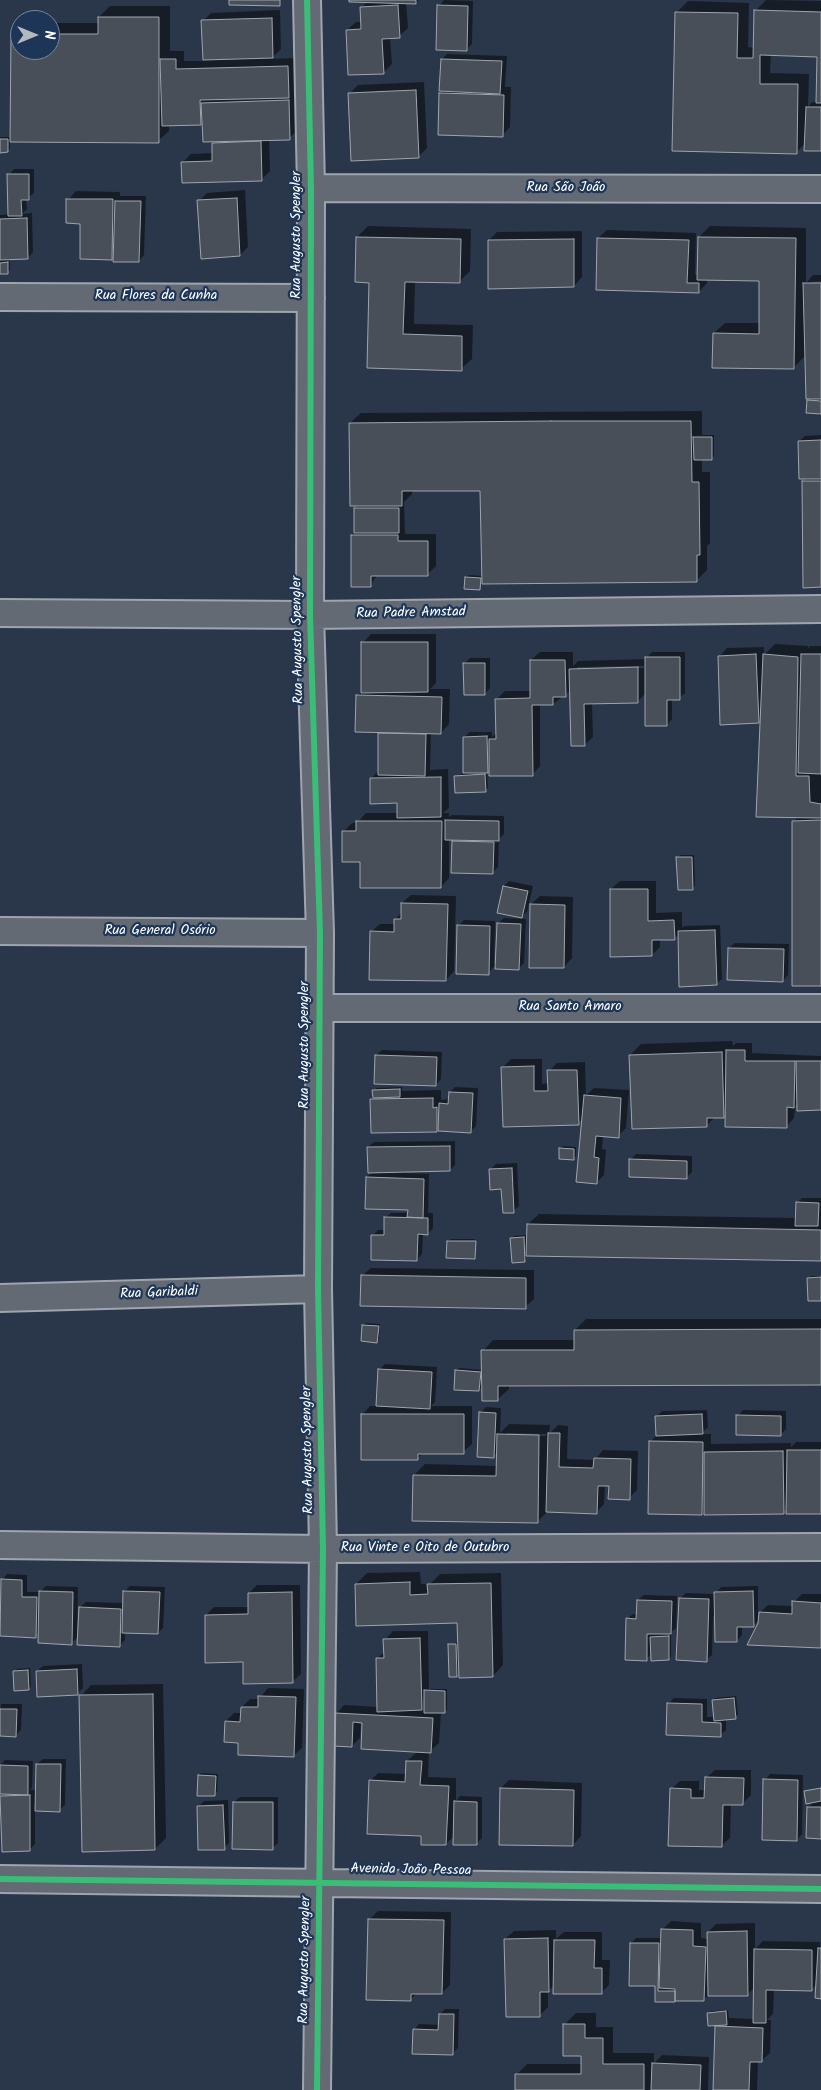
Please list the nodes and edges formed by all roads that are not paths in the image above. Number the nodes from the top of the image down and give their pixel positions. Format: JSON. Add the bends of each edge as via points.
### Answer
{"nodes":[{"id":1,"x":307,"y":0,"type":"edge"},
{"id":2,"x":311,"y":188,"type":"junction"},
{"id":3,"x":821,"y":189,"type":"edge"},
{"id":4,"x":0,"y":297,"type":"edge"},
{"id":5,"x":311,"y":298,"type":"junction"},
{"id":6,"x":821,"y":610,"type":"edge"},
{"id":7,"x":0,"y":613,"type":"edge"},
{"id":8,"x":310,"y":615,"type":"junction"},
{"id":9,"x":0,"y":931,"type":"edge"},
{"id":10,"x":320,"y":933,"type":"junction"},
{"id":11,"x":319,"y":1008,"type":"junction"},
{"id":12,"x":821,"y":1008,"type":"edge"},
{"id":13,"x":318,"y":1289,"type":"junction"},
{"id":14,"x":0,"y":1298,"type":"edge"},
{"id":15,"x":0,"y":1545,"type":"edge"},
{"id":16,"x":821,"y":1546,"type":"edge"},
{"id":17,"x":323,"y":1549,"type":"junction"},
{"id":18,"x":0,"y":1879,"type":"edge"},
{"id":19,"x":320,"y":1883,"type":"junction"},
{"id":20,"x":821,"y":1888,"type":"edge"},
{"id":21,"x":316,"y":2090,"type":"edge"}],
"edges":[{"from":1,"to":2,"type":"street","name":"Rua Augusto Spengler"},
{"from":2,"to":3,"type":"street","name":"Rua São João"},
{"from":2,"to":5,"type":"street","name":"Rua Augusto Spengler"},
{"from":4,"to":5,"type":"street","name":"Rua Flores da Cunha"},
{"from":5,"to":8,"type":"street","name":"Rua Augusto Spengler"},
{"from":6,"to":8,"type":"street","name":"Rua Padre Amstad"},
{"from":7,"to":8,"type":"street","name":"Rua Padre Amstad"},
{"from":8,"to":10,"type":"street","name":"Rua Augusto Spengler"},
{"from":9,"to":10,"type":"street","name":"Rua General Osório"},
{"from":10,"to":11,"type":"street","name":"Rua Augusto Spengler"},
{"from":11,"to":12,"type":"street","name":"Rua Santo Amaro"},
{"from":11,"to":13,"type":"street","name":"Rua Augusto Spengler"},
{"from":13,"to":14,"type":"street","name":"Rua Garibaldi"},
{"from":13,"to":17,"type":"street","name":"Rua Augusto Spengler"},
{"from":15,"to":17,"type":"street","name":"Rua Vinte e Oito de Outubro"},
{"from":16,"to":17,"type":"street","name":"Rua Vinte e Oito de Outubro"},
{"from":17,"to":19,"type":"street","name":"Rua Augusto Spengler"},
{"from":18,"to":19,"type":"street","name":"Avenida João Pessoa"},
{"from":19,"to":20,"type":"street","name":"Avenida João Pessoa"},
{"from":19,"to":21,"type":"street","name":"Rua Augusto Spengler"}]}
